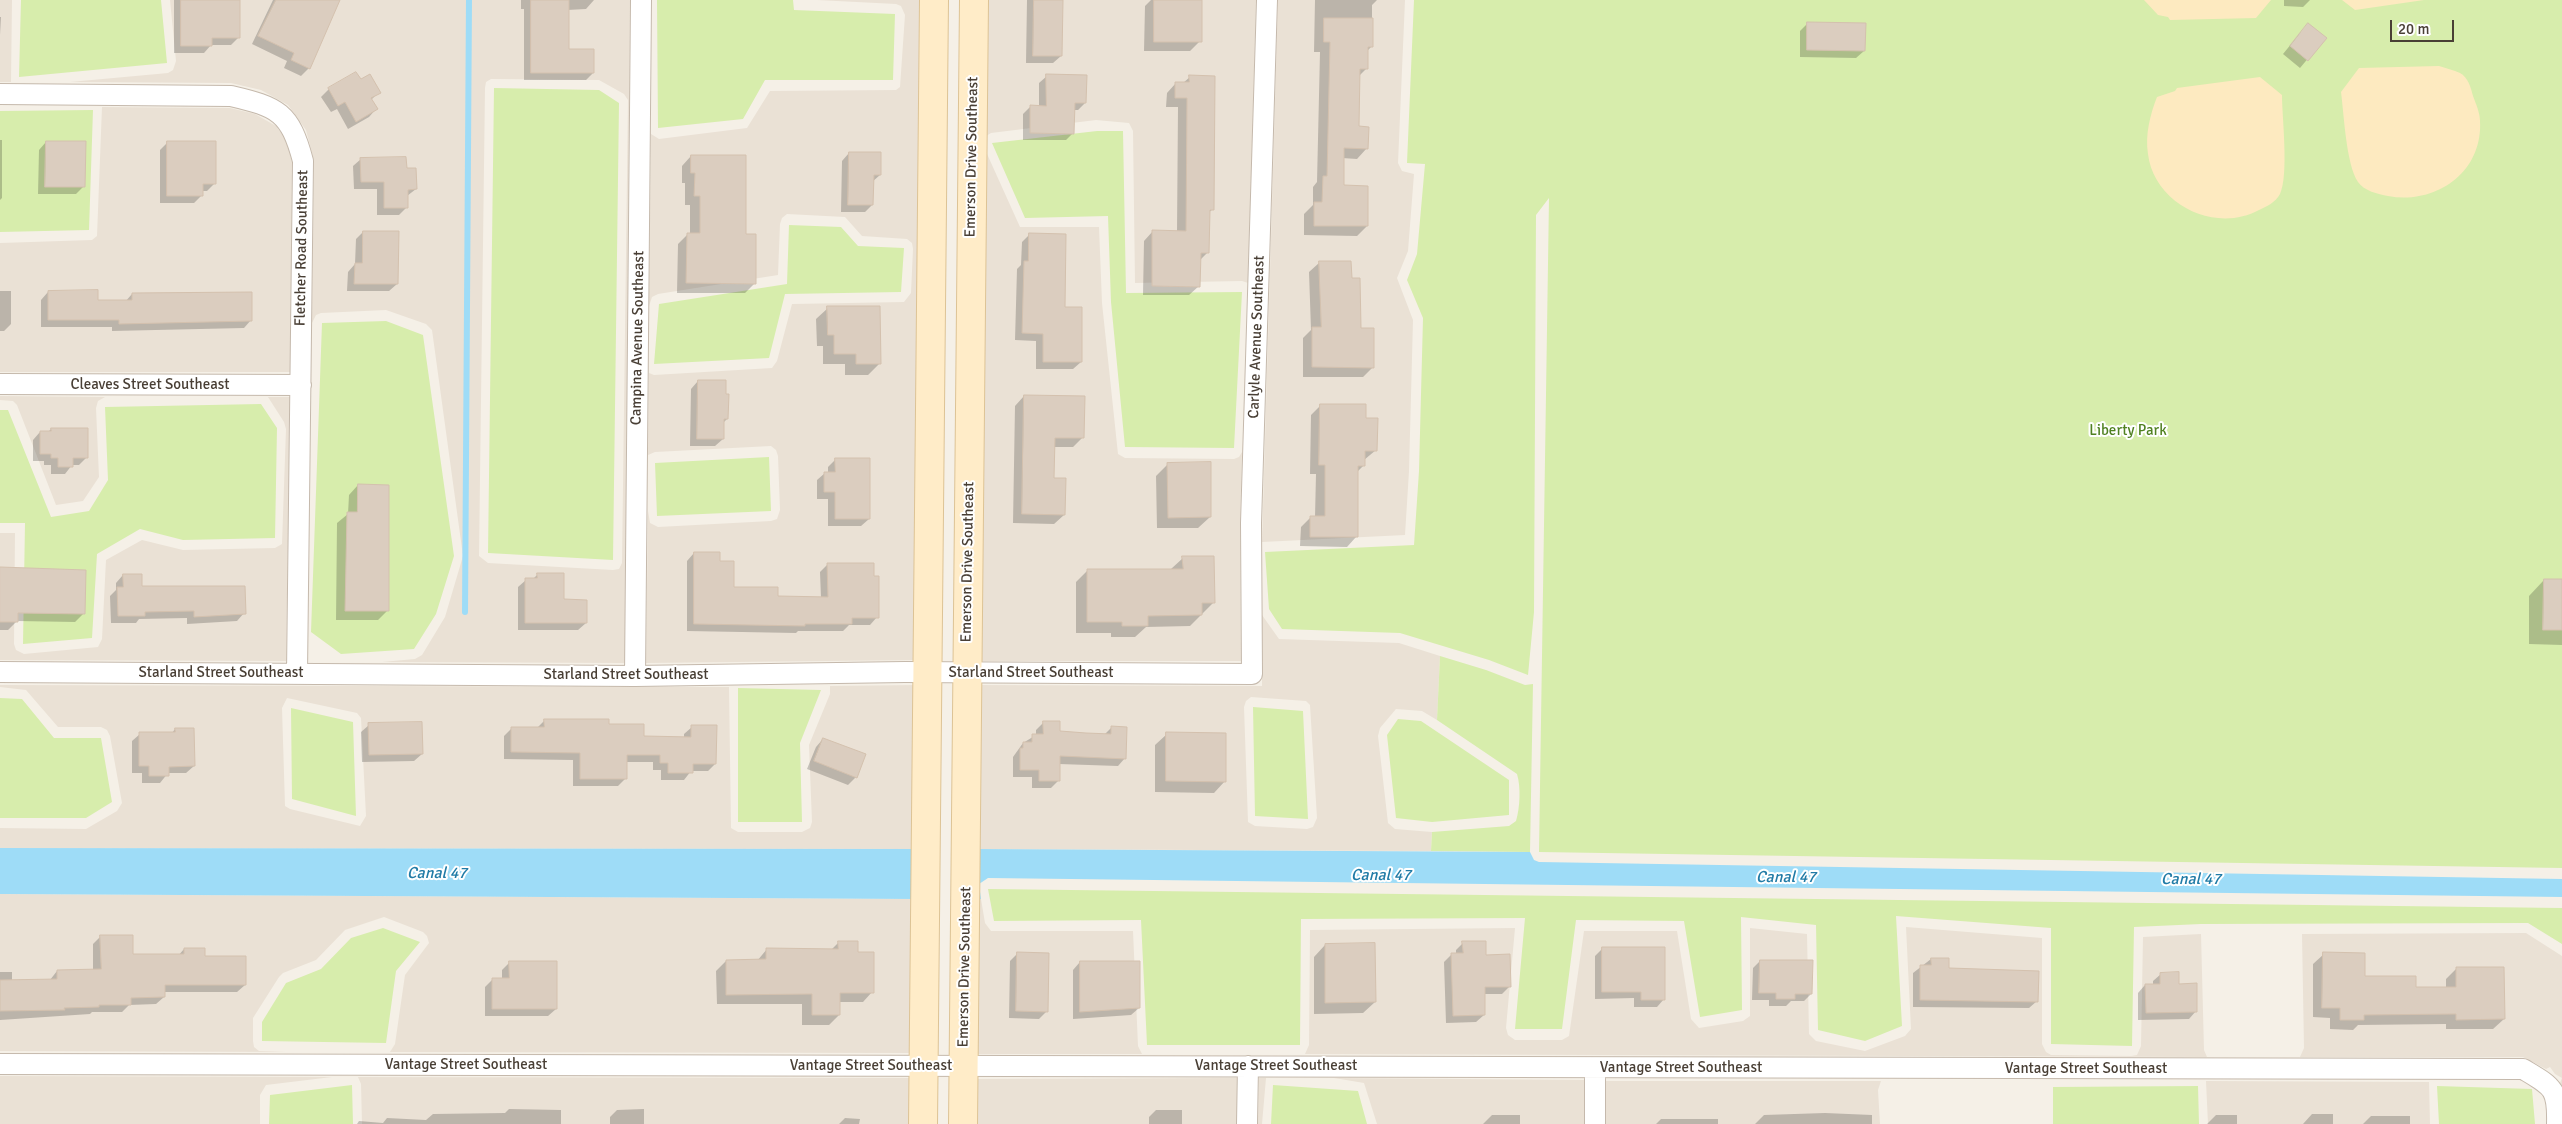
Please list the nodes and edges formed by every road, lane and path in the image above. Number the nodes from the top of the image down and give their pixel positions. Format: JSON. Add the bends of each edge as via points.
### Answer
{"nodes":[{"id":1,"x":641,"y":0,"type":"edge"},
{"id":2,"x":934,"y":0,"type":"edge"},
{"id":3,"x":974,"y":0,"type":"edge"},
{"id":4,"x":1267,"y":0,"type":"edge"},
{"id":5,"x":0,"y":94,"type":"edge"},
{"id":6,"x":0,"y":384,"type":"edge"},
{"id":7,"x":301,"y":385,"type":"junction"},
{"id":8,"x":0,"y":672,"type":"edge"},
{"id":9,"x":928,"y":672,"type":"junction"},
{"id":10,"x":297,"y":673,"type":"junction"},
{"id":11,"x":967,"y":673,"type":"junction"},
{"id":12,"x":1252,"y":674,"type":"joint"},
{"id":13,"x":636,"y":676,"type":"junction"},
{"id":14,"x":0,"y":1064,"type":"edge"},
{"id":15,"x":924,"y":1066,"type":"junction"},
{"id":16,"x":964,"y":1066,"type":"junction"},
{"id":17,"x":1248,"y":1066,"type":"junction"},
{"id":18,"x":1595,"y":1068,"type":"junction"},
{"id":19,"x":923,"y":1124,"type":"edge"},
{"id":20,"x":963,"y":1124,"type":"edge"},
{"id":21,"x":1247,"y":1124,"type":"edge"},
{"id":22,"x":1595,"y":1124,"type":"edge"},
{"id":23,"x":2558,"y":1124,"type":"edge"}],
"edges":[{"from":1,"to":13,"type":"street","name":"Campina Avenue Southeast"},
{"from":2,"to":9,"type":"street"},
{"from":3,"to":11,"type":"street","name":"Emerson Drive Southeast"},
{"from":4,"to":12,"type":"street","name":"Carlyle Avenue Southeast","via":[[1251,524]]},
{"from":5,"to":7,"type":"street","name":"Fletcher Road Southeast","via":[[230,96],[259,102],[283,116],[296,133],[303,160]]},
{"from":6,"to":7,"type":"street","name":"Cleaves Street Southeast"},
{"from":7,"to":10,"type":"street","name":"Fletcher Road Southeast"},
{"from":8,"to":10,"type":"street","name":"Starland Street Southeast"},
{"from":9,"to":11,"type":"street","name":"Starland Street Southeast"},
{"from":9,"to":13,"type":"street","name":"Starland Street Southeast"},
{"from":9,"to":15,"type":"street"},
{"from":10,"to":13,"type":"street","name":"Starland Street Southeast"},
{"from":11,"to":12,"type":"street","name":"Starland Street Southeast"},
{"from":11,"to":16,"type":"street","name":"Emerson Drive Southeast"},
{"from":14,"to":15,"type":"street","name":"Vantage Street Southeast"},
{"from":15,"to":16,"type":"street","name":"Vantage Street Southeast"},
{"from":15,"to":19,"type":"street"},
{"from":16,"to":17,"type":"street","name":"Vantage Street Southeast"},
{"from":16,"to":20,"type":"street","name":"Emerson Drive Southeast"},
{"from":17,"to":18,"type":"street","name":"Vantage Street Southeast"},
{"from":17,"to":21,"type":"street"},
{"from":18,"to":22,"type":"street"},
{"from":18,"to":23,"type":"street","name":"Vantage Street Southeast","via":[[2523,1069],[2547,1084],[2558,1100]]}]}
